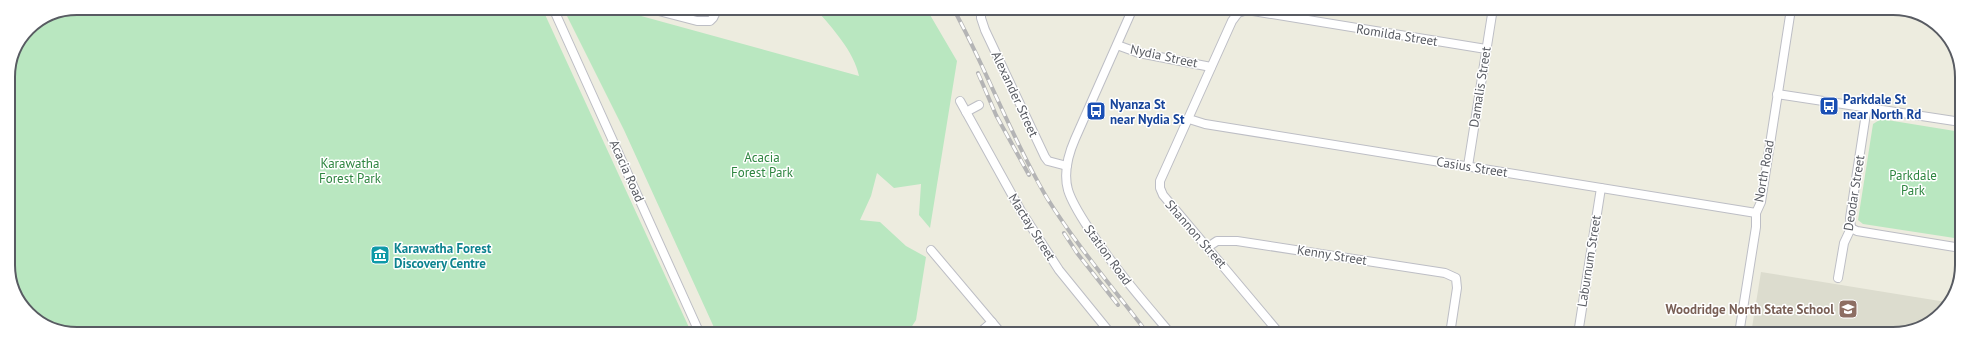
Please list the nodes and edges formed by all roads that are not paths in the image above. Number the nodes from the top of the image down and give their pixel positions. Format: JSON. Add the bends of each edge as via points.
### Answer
{"nodes":[{"id":1,"x":556,"y":15,"type":"edge"},
{"id":2,"x":676,"y":15,"type":"edge"},
{"id":3,"x":714,"y":15,"type":"edge"},
{"id":4,"x":981,"y":15,"type":"edge"},
{"id":5,"x":1130,"y":15,"type":"edge"},
{"id":6,"x":1236,"y":15,"type":"edge"},
{"id":7,"x":1278,"y":15,"type":"edge"},
{"id":8,"x":1492,"y":15,"type":"edge"},
{"id":9,"x":1790,"y":15,"type":"edge"},
{"id":10,"x":1117,"y":45,"type":"junction"},
{"id":11,"x":1486,"y":49,"type":"junction"},
{"id":12,"x":1210,"y":67,"type":"junction"},
{"id":13,"x":1777,"y":94,"type":"junction"},
{"id":14,"x":960,"y":101,"type":"dead end"},
{"id":15,"x":979,"y":105,"type":"dead end"},
{"id":16,"x":1868,"y":107,"type":"junction"},
{"id":17,"x":966,"y":112,"type":"junction"},
{"id":18,"x":1189,"y":118,"type":"junction"},
{"id":19,"x":1955,"y":121,"type":"edge"},
{"id":20,"x":1067,"y":166,"type":"junction"},
{"id":21,"x":1468,"y":166,"type":"junction"},
{"id":22,"x":1601,"y":188,"type":"junction"},
{"id":23,"x":1756,"y":213,"type":"junction"},
{"id":24,"x":1851,"y":228,"type":"junction"},
{"id":25,"x":1208,"y":247,"type":"junction"},
{"id":26,"x":1955,"y":247,"type":"edge"},
{"id":27,"x":931,"y":250,"type":"dead end"},
{"id":28,"x":1838,"y":278,"type":"dead end"},
{"id":29,"x":992,"y":322,"type":"junction"},
{"id":30,"x":697,"y":327,"type":"edge"},
{"id":31,"x":986,"y":327,"type":"edge"},
{"id":32,"x":996,"y":327,"type":"edge"},
{"id":33,"x":1105,"y":327,"type":"edge"},
{"id":34,"x":1165,"y":327,"type":"edge"},
{"id":35,"x":1274,"y":327,"type":"edge"},
{"id":36,"x":1451,"y":327,"type":"edge"},
{"id":37,"x":1579,"y":327,"type":"edge"},
{"id":38,"x":1740,"y":327,"type":"edge"}],
"edges":[{"from":1,"to":30,"type":"street","name":"Acacia Road"},
{"from":2,"to":3,"type":"street","via":[[704,22]]},
{"from":4,"to":20,"type":"street","name":"Alexander Street","via":[[985,30],[1045,157],[1048,161]]},
{"from":5,"to":10,"type":"street","name":"Station Road"},
{"from":6,"to":12,"type":"street","name":"Shannon Street"},
{"from":7,"to":11,"type":"street","name":"Romilda Street"},
{"from":8,"to":11,"type":"street","name":"Damalis Street"},
{"from":9,"to":13,"type":"street","name":"North Road"},
{"from":10,"to":12,"type":"street","name":"Nydia Street","via":[[1139,53]]},
{"from":10,"to":20,"type":"street","name":"Station Road","via":[[1069,153]]},
{"from":11,"to":21,"type":"street","name":"Damalis Street"},
{"from":12,"to":18,"type":"street","name":"Shannon Street"},
{"from":13,"to":16,"type":"street"},
{"from":13,"to":23,"type":"street","name":"North Road","via":[[1761,202]]},
{"from":14,"to":17,"type":"street","name":"Mactay Street"},
{"from":15,"to":17,"type":"street"},
{"from":16,"to":19,"type":"street"},
{"from":16,"to":24,"type":"street","name":"Deodar Street","via":[[1850,218]]},
{"from":17,"to":33,"type":"street","name":"Mactay Street","via":[[1021,211],[1059,270]]},
{"from":18,"to":21,"type":"street","name":"Casius Street","via":[[1205,124]]},
{"from":18,"to":25,"type":"street","name":"Shannon Street","via":[[1160,181],[1160,188],[1162,195]]},
{"from":20,"to":34,"type":"street","name":"Station Road","via":[[1068,189],[1084,222],[1125,279]]},
{"from":21,"to":22,"type":"street","name":"Casius Street"},
{"from":22,"to":23,"type":"street","name":"Casius Street"},
{"from":22,"to":37,"type":"street","name":"Laburnum Street"},
{"from":23,"to":38,"type":"street","name":"North Road"},
{"from":24,"to":26,"type":"street"},
{"from":24,"to":28,"type":"street","name":"Deodar Street","via":[[1844,243]]},
{"from":25,"to":35,"type":"street","name":"Shannon Street"},
{"from":25,"to":36,"type":"street","name":"Kenny Street","via":[[1217,241],[1237,241],[1438,272],[1456,278]]},
{"from":27,"to":29,"type":"street"},
{"from":29,"to":31,"type":"street"},
{"from":29,"to":32,"type":"street"}]}
